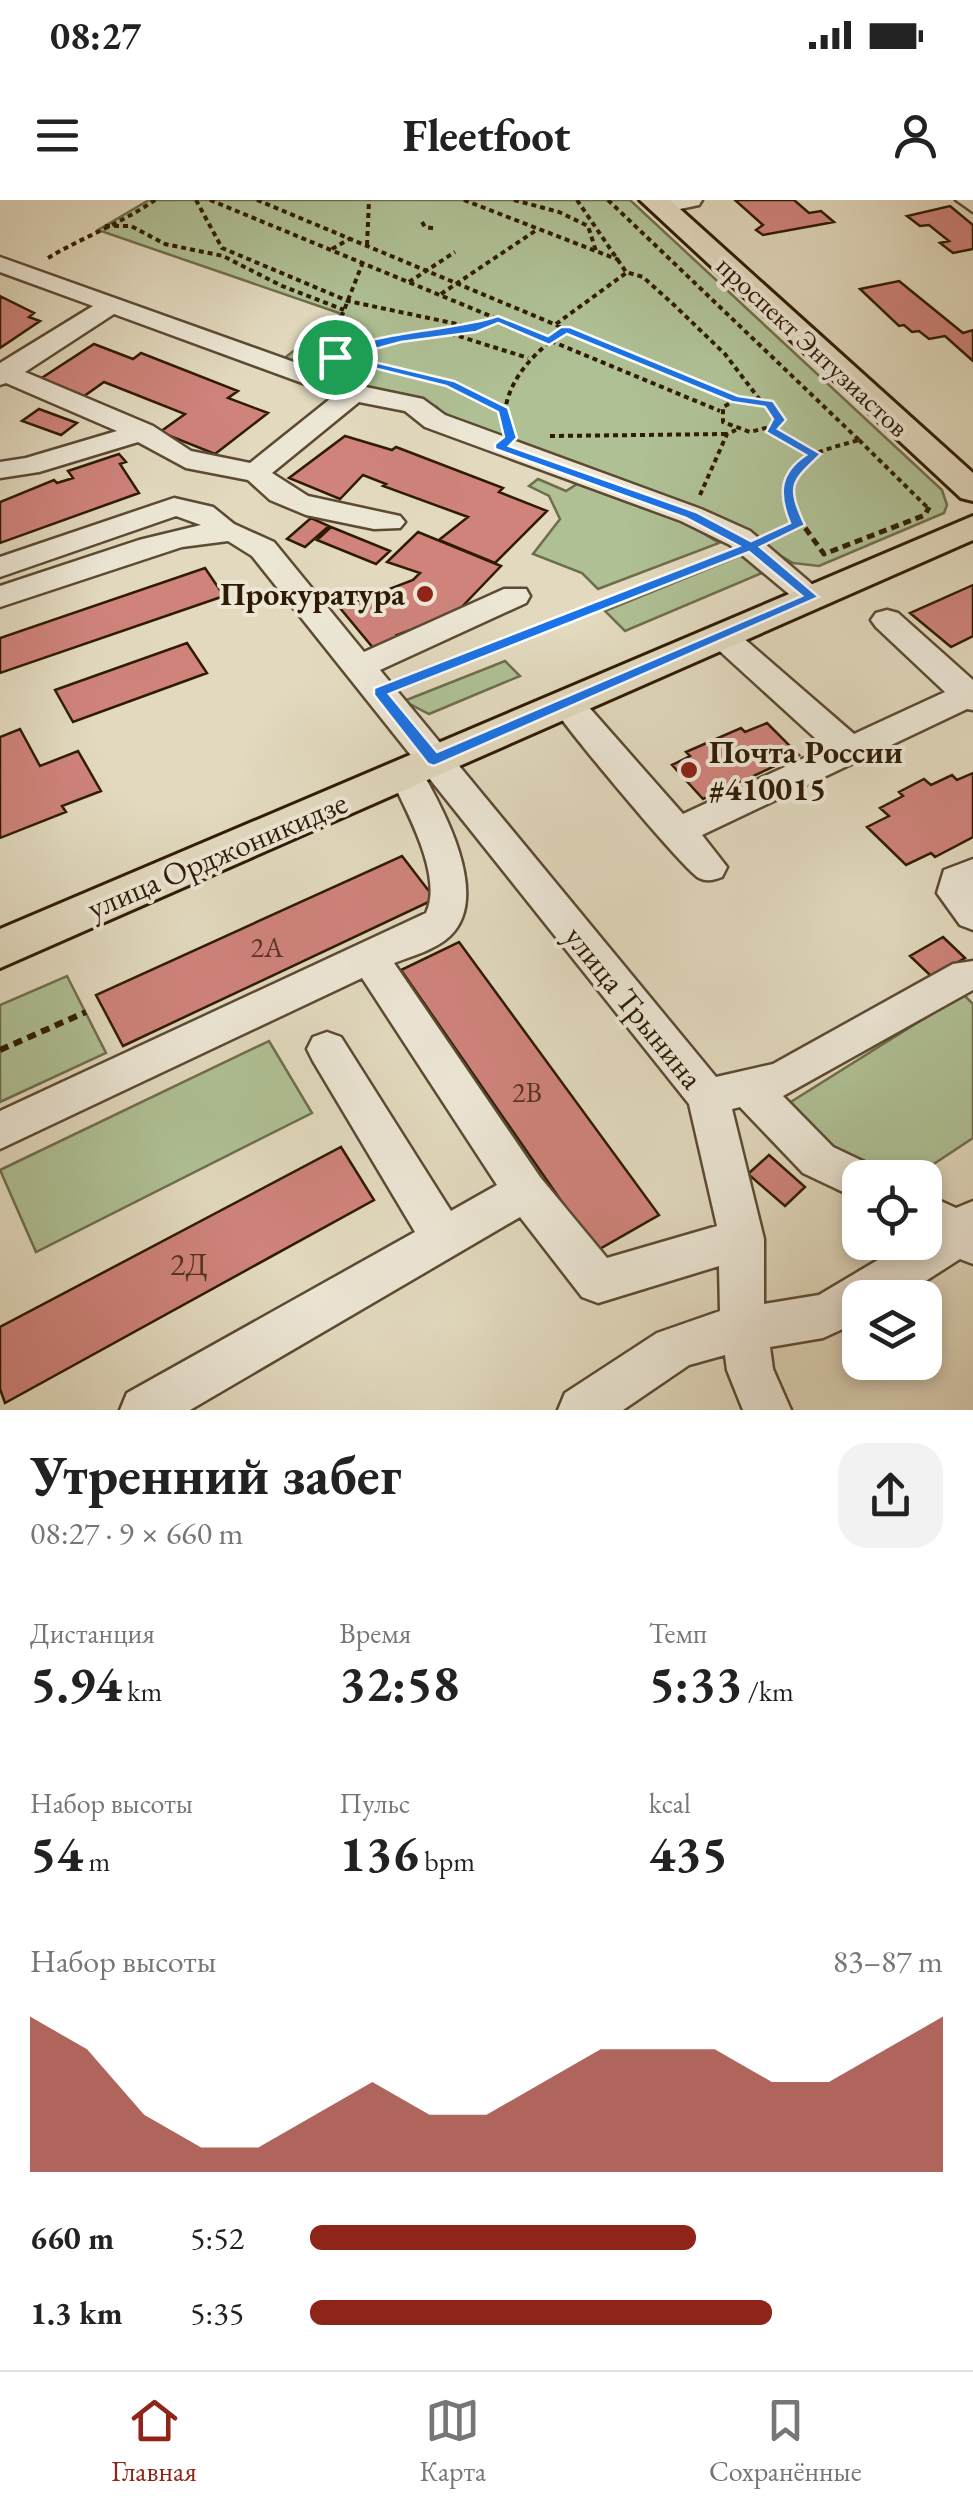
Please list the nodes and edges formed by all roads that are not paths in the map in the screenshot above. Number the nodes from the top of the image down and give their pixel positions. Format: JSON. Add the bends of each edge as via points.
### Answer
{"nodes":[{"id":1,"x":691,"y":200,"type":"edge"},
{"id":2,"x":966,"y":200,"type":"edge"},
{"id":3,"x":657,"y":203,"type":"edge"},
{"id":4,"x":973,"y":205,"type":"edge"},
{"id":5,"x":12,"y":268,"type":"edge"},
{"id":6,"x":113,"y":304,"type":"junction"},
{"id":7,"x":2,"y":374,"type":"edge"},
{"id":8,"x":354,"y":393,"type":"junction"},
{"id":9,"x":143,"y":432,"type":"junction"},
{"id":10,"x":0,"y":470,"type":"edge"},
{"id":11,"x":256,"y":472,"type":"junction"},
{"id":12,"x":973,"y":491,"type":"edge"},
{"id":13,"x":390,"y":522,"type":"dead end"},
{"id":14,"x":973,"y":527,"type":"edge"},
{"id":15,"x":225,"y":532,"type":"junction"},
{"id":16,"x":0,"y":567,"type":"edge"},
{"id":17,"x":515,"y":596,"type":"dead end"},
{"id":18,"x":0,"y":597,"type":"edge"},
{"id":19,"x":812,"y":597,"type":"junction"},
{"id":20,"x":888,"y":620,"type":"dead end"},
{"id":21,"x":723,"y":637,"type":"junction"},
{"id":22,"x":359,"y":667,"type":"junction"},
{"id":23,"x":965,"y":683,"type":"edge"},
{"id":24,"x":567,"y":704,"type":"junction"},
{"id":25,"x":849,"y":749,"type":"junction"},
{"id":26,"x":420,"y":767,"type":"junction"},
{"id":27,"x":677,"y":832,"type":"junction"},
{"id":28,"x":709,"y":867,"type":"dead end"},
{"id":29,"x":973,"y":873,"type":"edge"},
{"id":30,"x":973,"y":914,"type":"edge"},
{"id":31,"x":0,"y":949,"type":"edge"},
{"id":32,"x":369,"y":957,"type":"junction"},
{"id":33,"x":971,"y":976,"type":"edge"},
{"id":34,"x":327,"y":1050,"type":"dead end"},
{"id":35,"x":728,"y":1092,"type":"junction"},
{"id":36,"x":0,"y":1131,"type":"edge"},
{"id":37,"x":842,"y":1172,"type":"edge"},
{"id":38,"x":525,"y":1192,"type":"junction"},
{"id":39,"x":958,"y":1228,"type":"edge"},
{"id":40,"x":742,"y":1239,"type":"junction"},
{"id":41,"x":444,"y":1240,"type":"junction"},
{"id":42,"x":744,"y":1328,"type":"junction"},
{"id":43,"x":144,"y":1410,"type":"edge"},
{"id":44,"x":582,"y":1410,"type":"edge"},
{"id":45,"x":766,"y":1410,"type":"edge"}],
"edges":[{"from":1,"to":3,"type":"street"},
{"from":2,"to":4,"type":"street"},
{"from":3,"to":12,"type":"main road","name":"проспект Энтузиастов"},
{"from":5,"to":6,"type":"street"},
{"from":6,"to":7,"type":"street"},
{"from":6,"to":8,"type":"street"},
{"from":7,"to":9,"type":"street"},
{"from":8,"to":11,"type":"street"},
{"from":8,"to":19,"type":"street","via":[[414,405],[435,421],[691,515],[750,546]]},
{"from":9,"to":10,"type":"street"},
{"from":9,"to":11,"type":"street","via":[[158,446],[218,470]]},
{"from":11,"to":13,"type":"street","via":[[265,488],[336,515]]},
{"from":14,"to":19,"type":"main road","name":"улица Орджоникидзе"},
{"from":15,"to":16,"type":"street","via":[[196,509],[174,507]]},
{"from":15,"to":18,"type":"street","via":[[189,536]]},
{"from":15,"to":22,"type":"street","via":[[263,549]]},
{"from":17,"to":22,"type":"street"},
{"from":19,"to":21,"type":"main road","name":"улица Орджоникидзе"},
{"from":20,"to":23,"type":"street"},
{"from":21,"to":24,"type":"main road","name":"улица Орджоникидзе"},
{"from":21,"to":25,"type":"street"},
{"from":22,"to":26,"type":"street"},
{"from":23,"to":25,"type":"street"},
{"from":24,"to":26,"type":"main road","name":"улица Орджоникидзе"},
{"from":24,"to":27,"type":"street"},
{"from":25,"to":27,"type":"street"},
{"from":26,"to":31,"type":"main road","name":"улица Орджоникидзе"},
{"from":26,"to":32,"type":"street","via":[[452,906],[438,925]]},
{"from":26,"to":35,"type":"street","name":"улица Трынина"},
{"from":27,"to":28,"type":"street"},
{"from":29,"to":30,"type":"street","via":[[957,880],[955,893]]},
{"from":32,"to":36,"type":"street"},
{"from":32,"to":38,"type":"street"},
{"from":33,"to":35,"type":"street","via":[[782,1079]]},
{"from":34,"to":41,"type":"street"},
{"from":35,"to":37,"type":"street"},
{"from":35,"to":40,"type":"street","name":"улица Трынина"},
{"from":38,"to":40,"type":"street","via":[[598,1282]]},
{"from":38,"to":41,"type":"street"},
{"from":39,"to":42,"type":"street","via":[[823,1316]]},
{"from":40,"to":42,"type":"street","name":"улица Трынина"},
{"from":41,"to":43,"type":"street"},
{"from":42,"to":44,"type":"street","via":[[673,1349]]},
{"from":42,"to":45,"type":"street","name":"улица Трынина","via":[[750,1370]]}]}
